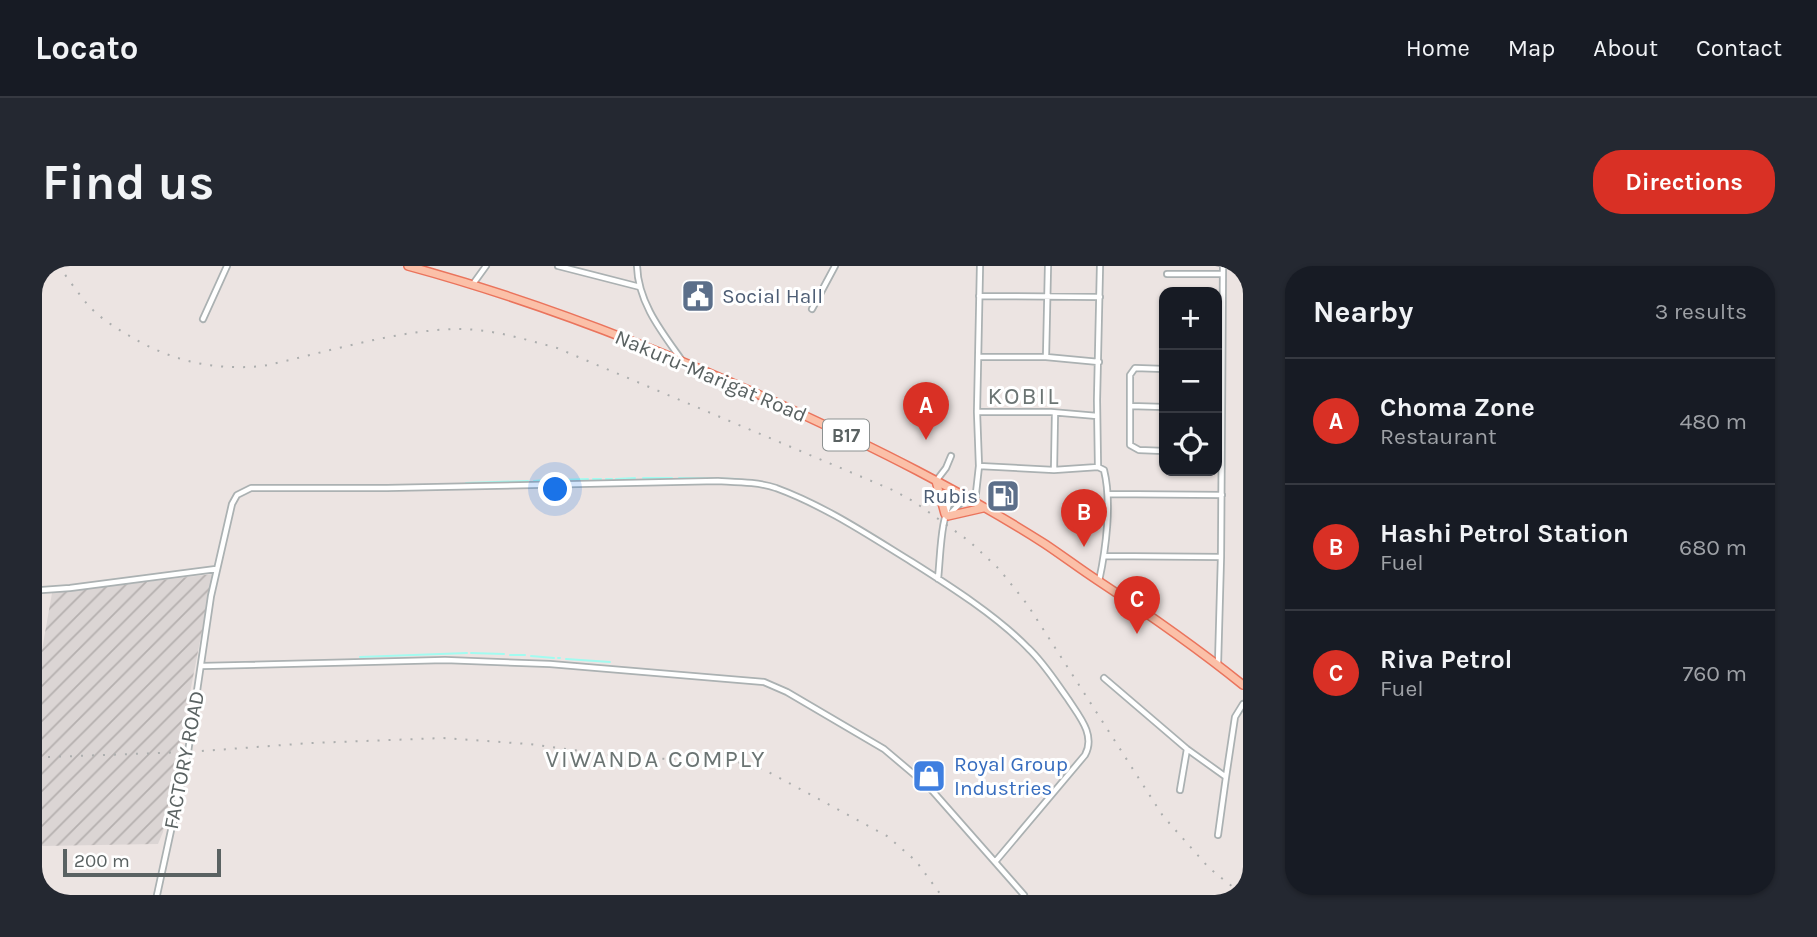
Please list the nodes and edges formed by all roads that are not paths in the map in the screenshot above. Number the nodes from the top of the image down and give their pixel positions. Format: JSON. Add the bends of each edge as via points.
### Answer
{"nodes":[{"id":1,"x":227,"y":266,"type":"edge"},
{"id":2,"x":408,"y":266,"type":"edge"},
{"id":3,"x":486,"y":266,"type":"edge"},
{"id":4,"x":558,"y":266,"type":"edge"},
{"id":5,"x":638,"y":266,"type":"edge"},
{"id":6,"x":835,"y":266,"type":"edge"},
{"id":7,"x":980,"y":266,"type":"edge"},
{"id":8,"x":1048,"y":266,"type":"edge"},
{"id":9,"x":1100,"y":266,"type":"edge"},
{"id":10,"x":1223,"y":266,"type":"edge"},
{"id":11,"x":1167,"y":274,"type":"dead end"},
{"id":12,"x":1223,"y":274,"type":"junction"},
{"id":13,"x":472,"y":285,"type":"junction"},
{"id":14,"x":640,"y":287,"type":"junction"},
{"id":15,"x":1048,"y":295,"type":"junction"},
{"id":16,"x":979,"y":296,"type":"junction"},
{"id":17,"x":1100,"y":297,"type":"junction"},
{"id":18,"x":812,"y":309,"type":"dead end"},
{"id":19,"x":203,"y":319,"type":"dead end"},
{"id":20,"x":1221,"y":350,"type":"edge"},
{"id":21,"x":979,"y":357,"type":"junction"},
{"id":22,"x":1046,"y":357,"type":"junction"},
{"id":23,"x":683,"y":362,"type":"junction"},
{"id":24,"x":1099,"y":362,"type":"junction"},
{"id":25,"x":1159,"y":369,"type":"edge"},
{"id":26,"x":1130,"y":407,"type":"junction"},
{"id":27,"x":1159,"y":407,"type":"edge"},
{"id":28,"x":977,"y":412,"type":"junction"},
{"id":29,"x":1219,"y":413,"type":"edge"},
{"id":30,"x":1055,"y":414,"type":"junction"},
{"id":31,"x":1097,"y":416,"type":"junction"},
{"id":32,"x":1159,"y":451,"type":"edge"},
{"id":33,"x":951,"y":456,"type":"dead end"},
{"id":34,"x":979,"y":466,"type":"junction"},
{"id":35,"x":1098,"y":467,"type":"junction"},
{"id":36,"x":1054,"y":470,"type":"junction"},
{"id":37,"x":936,"y":481,"type":"junction"},
{"id":38,"x":955,"y":491,"type":"junction"},
{"id":39,"x":1108,"y":494,"type":"junction"},
{"id":40,"x":1222,"y":495,"type":"junction"},
{"id":41,"x":966,"y":497,"type":"junction"},
{"id":42,"x":974,"y":503,"type":"junction"},
{"id":43,"x":984,"y":508,"type":"junction"},
{"id":44,"x":946,"y":516,"type":"junction"},
{"id":45,"x":1104,"y":556,"type":"junction"},
{"id":46,"x":1221,"y":557,"type":"junction"},
{"id":47,"x":217,"y":568,"type":"junction"},
{"id":48,"x":938,"y":579,"type":"junction"},
{"id":49,"x":1099,"y":581,"type":"junction"},
{"id":50,"x":42,"y":590,"type":"edge"},
{"id":51,"x":1218,"y":664,"type":"junction"},
{"id":52,"x":202,"y":666,"type":"junction"},
{"id":53,"x":1104,"y":678,"type":"dead end"},
{"id":54,"x":1243,"y":685,"type":"edge"},
{"id":55,"x":1243,"y":704,"type":"edge"},
{"id":56,"x":1187,"y":749,"type":"junction"},
{"id":57,"x":1226,"y":777,"type":"junction"},
{"id":58,"x":1180,"y":790,"type":"dead end"},
{"id":59,"x":1218,"y":835,"type":"dead end"},
{"id":60,"x":995,"y":862,"type":"junction"},
{"id":61,"x":157,"y":895,"type":"edge"},
{"id":62,"x":1024,"y":895,"type":"edge"}],
"edges":[{"from":1,"to":19,"type":"street"},
{"from":2,"to":13,"type":"main road","name":"Nakuru-Marigat Road","number":"B17"},
{"from":3,"to":13,"type":"street"},
{"from":4,"to":14,"type":"street"},
{"from":5,"to":14,"type":"street"},
{"from":6,"to":18,"type":"street"},
{"from":7,"to":16,"type":"street"},
{"from":8,"to":15,"type":"street"},
{"from":9,"to":17,"type":"street"},
{"from":10,"to":12,"type":"street"},
{"from":11,"to":12,"type":"street"},
{"from":12,"to":20,"type":"street"},
{"from":13,"to":23,"type":"main road","name":"Nakuru-Marigat Road","number":"B17"},
{"from":14,"to":23,"type":"street","via":[[652,317]]},
{"from":15,"to":16,"type":"street"},
{"from":15,"to":17,"type":"street"},
{"from":15,"to":22,"type":"street"},
{"from":16,"to":21,"type":"street"},
{"from":17,"to":24,"type":"street"},
{"from":21,"to":22,"type":"street"},
{"from":21,"to":28,"type":"street"},
{"from":22,"to":24,"type":"street"},
{"from":23,"to":37,"type":"main road","name":"Nakuru-Marigat Road","number":"B17","via":[[830,427]]},
{"from":24,"to":31,"type":"street"},
{"from":25,"to":26,"type":"street","via":[[1132,370]]},
{"from":26,"to":27,"type":"street"},
{"from":26,"to":32,"type":"street","via":[[1130,445]]},
{"from":28,"to":30,"type":"street"},
{"from":28,"to":34,"type":"street"},
{"from":29,"to":40,"type":"street"},
{"from":30,"to":31,"type":"street"},
{"from":30,"to":36,"type":"street"},
{"from":31,"to":35,"type":"street"},
{"from":33,"to":37,"type":"street"},
{"from":34,"to":36,"type":"street"},
{"from":34,"to":42,"type":"street"},
{"from":35,"to":36,"type":"street"},
{"from":35,"to":39,"type":"street","via":[[1104,470]]},
{"from":37,"to":38,"type":"main road","name":"Nakuru-Marigat Road","number":"B17"},
{"from":37,"to":44,"type":"main road"},
{"from":38,"to":41,"type":"main road","name":"Nakuru-Marigat Road","number":"B17"},
{"from":38,"to":44,"type":"street"},
{"from":39,"to":40,"type":"street"},
{"from":39,"to":45,"type":"street"},
{"from":40,"to":46,"type":"street"},
{"from":41,"to":42,"type":"main road","name":"Nakuru-Marigat Road","number":"B17"},
{"from":41,"to":44,"type":"street"},
{"from":42,"to":43,"type":"main road","name":"Nakuru-Marigat Road","number":"B17"},
{"from":43,"to":44,"type":"main road"},
{"from":43,"to":49,"type":"main road","name":"Nakuru-Marigat Road","number":"B17"},
{"from":44,"to":48,"type":"street"},
{"from":45,"to":46,"type":"street"},
{"from":45,"to":49,"type":"street"},
{"from":46,"to":51,"type":"street"},
{"from":47,"to":48,"type":"street","name":"FACTORY ROAD","via":[[232,504],[237,495],[251,488],[674,480],[779,489],[854,525]]},
{"from":47,"to":50,"type":"street"},
{"from":47,"to":52,"type":"street","name":"FACTORY ROAD"},
{"from":48,"to":60,"type":"street","name":"FACTORY ROAD","via":[[1027,646],[1074,708],[1090,738],[1085,755]]},
{"from":49,"to":51,"type":"main road","name":"Nakuru-Marigat Road","number":"B17"},
{"from":51,"to":54,"type":"main road","name":"Nakuru-Marigat Road","number":"B17"},
{"from":52,"to":60,"type":"street","via":[[445,660],[764,682],[884,749],[929,786]]},
{"from":52,"to":61,"type":"street","name":"FACTORY ROAD"},
{"from":53,"to":56,"type":"street"},
{"from":55,"to":57,"type":"street","via":[[1235,716]]},
{"from":56,"to":57,"type":"street"},
{"from":56,"to":58,"type":"street"},
{"from":57,"to":59,"type":"street"},
{"from":60,"to":62,"type":"street"}]}
